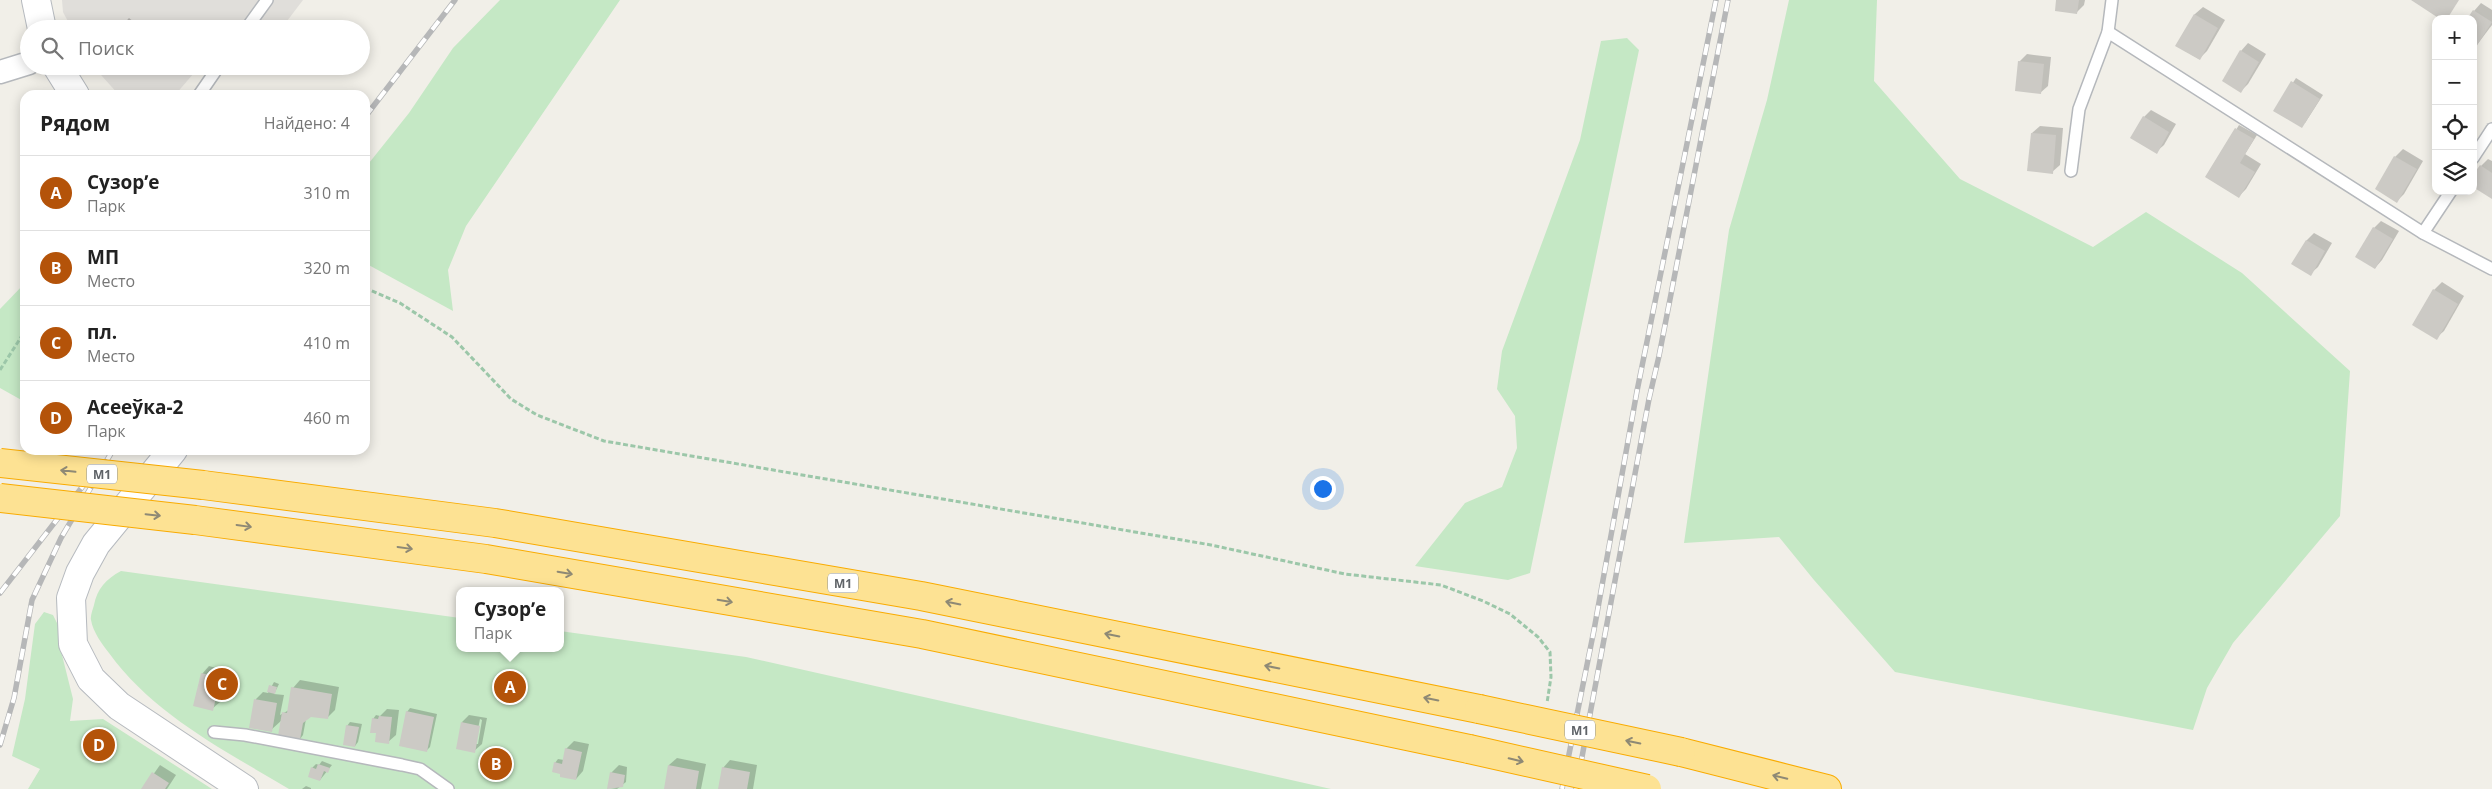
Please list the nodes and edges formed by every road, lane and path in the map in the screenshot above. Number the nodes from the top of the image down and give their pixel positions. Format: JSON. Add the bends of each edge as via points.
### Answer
{"nodes":[{"id":1,"x":36,"y":0,"type":"edge"},
{"id":2,"x":268,"y":0,"type":"edge"},
{"id":3,"x":2112,"y":0,"type":"edge"},
{"id":4,"x":40,"y":20,"type":"edge"},
{"id":5,"x":253,"y":20,"type":"edge"},
{"id":6,"x":2108,"y":32,"type":"junction"},
{"id":7,"x":20,"y":66,"type":"edge"},
{"id":8,"x":0,"y":72,"type":"edge"},
{"id":9,"x":63,"y":75,"type":"edge"},
{"id":10,"x":213,"y":75,"type":"edge"},
{"id":11,"x":72,"y":90,"type":"edge"},
{"id":12,"x":202,"y":90,"type":"edge"},
{"id":13,"x":2492,"y":129,"type":"edge"},
{"id":14,"x":2477,"y":152,"type":"edge"},
{"id":15,"x":2071,"y":171,"type":"dead end"},
{"id":16,"x":2448,"y":195,"type":"edge"},
{"id":17,"x":2423,"y":233,"type":"junction"},
{"id":18,"x":2492,"y":269,"type":"edge"},
{"id":19,"x":370,"y":290,"type":"edge"},
{"id":20,"x":20,"y":339,"type":"edge"},
{"id":21,"x":0,"y":370,"type":"edge"},
{"id":22,"x":169,"y":455,"type":"edge"},
{"id":23,"x":0,"y":463,"type":"edge"},
{"id":24,"x":0,"y":498,"type":"edge"},
{"id":25,"x":1546,"y":705,"type":"dead end"},
{"id":26,"x":214,"y":732,"type":"dead end"},
{"id":27,"x":244,"y":789,"type":"edge"},
{"id":28,"x":448,"y":789,"type":"edge"},
{"id":29,"x":1646,"y":789,"type":"edge"},
{"id":30,"x":1827,"y":789,"type":"edge"}],
"edges":[{"from":1,"to":4,"type":"street"},
{"from":2,"to":5,"type":"lane"},
{"from":3,"to":6,"type":"lane"},
{"from":6,"to":15,"type":"lane","via":[[2079,109]]},
{"from":6,"to":17,"type":"lane"},
{"from":7,"to":8,"type":"street"},
{"from":9,"to":11,"type":"street"},
{"from":10,"to":12,"type":"lane"},
{"from":13,"to":14,"type":"lane"},
{"from":16,"to":17,"type":"lane"},
{"from":17,"to":18,"type":"lane"},
{"from":19,"to":25,"type":"path","via":[[400,303],[452,337],[511,399],[537,414],[604,441],[1211,545],[1345,574],[1440,585],[1510,614],[1538,637],[1550,652],[1552,678]]},
{"from":20,"to":21,"type":"path"},
{"from":22,"to":27,"type":"street","via":[[92,551],[71,598],[73,644],[91,679],[119,706]]},
{"from":30,"to":23,"type":"highway","number":"М1","one_way":true,"bridge":true,"via":[[1681,752],[921,596],[495,523]]},
{"from":24,"to":29,"type":"highway","one_way":true,"bridge":true,"via":[[486,559],[922,634]]},
{"from":26,"to":28,"type":"lane","via":[[245,735],[420,769]]}]}
